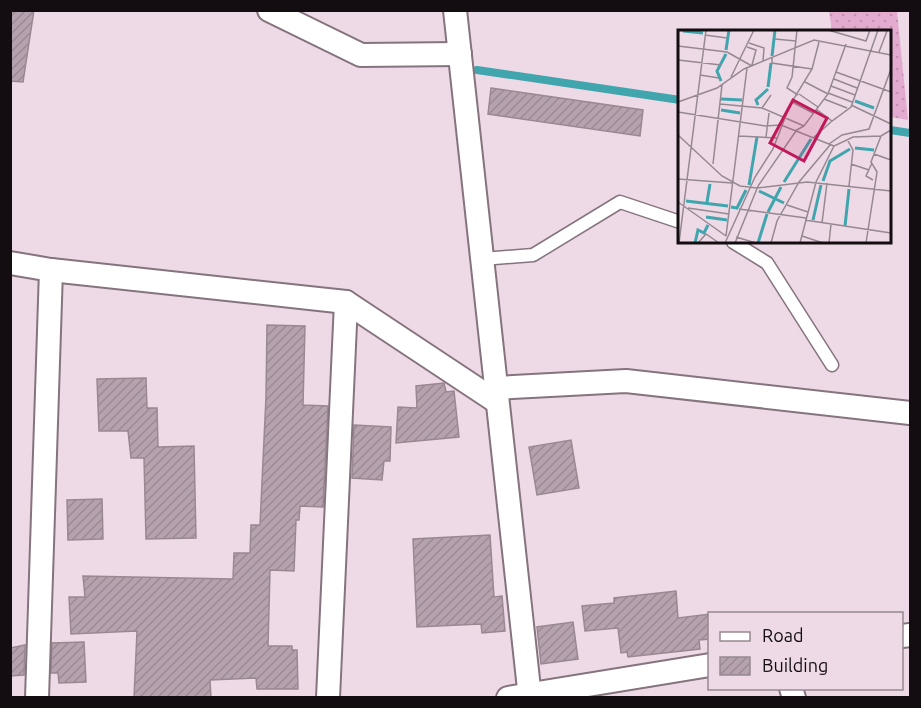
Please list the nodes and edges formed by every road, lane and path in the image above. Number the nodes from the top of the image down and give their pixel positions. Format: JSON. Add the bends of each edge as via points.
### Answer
{"nodes":[{"id":1,"x":269,"y":10,"type":"edge"},
{"id":2,"x":455,"y":10,"type":"edge"},
{"id":3,"x":460,"y":54,"type":"junction"},
{"id":4,"x":678,"y":221,"type":"edge"},
{"id":5,"x":735,"y":243,"type":"edge"},
{"id":6,"x":482,"y":259,"type":"junction"},
{"id":7,"x":10,"y":263,"type":"edge"},
{"id":8,"x":51,"y":270,"type":"junction"},
{"id":9,"x":346,"y":302,"type":"junction"},
{"id":10,"x":832,"y":365,"type":"dead end"},
{"id":11,"x":496,"y":395,"type":"junction"},
{"id":12,"x":910,"y":413,"type":"edge"},
{"id":13,"x":708,"y":665,"type":"edge"},
{"id":14,"x":522,"y":697,"type":"edge"},
{"id":15,"x":37,"y":698,"type":"edge"},
{"id":16,"x":328,"y":698,"type":"edge"}],
"edges":[{"from":1,"to":3,"type":"street","via":[[361,56]]},
{"from":2,"to":3,"type":"street"},
{"from":3,"to":6,"type":"street"},
{"from":4,"to":6,"type":"lane","via":[[620,202],[533,255]]},
{"from":5,"to":10,"type":"lane","via":[[768,263]]},
{"from":6,"to":11,"type":"street"},
{"from":7,"to":8,"type":"street"},
{"from":8,"to":9,"type":"street"},
{"from":8,"to":15,"type":"street"},
{"from":9,"to":11,"type":"street"},
{"from":9,"to":16,"type":"street"},
{"from":11,"to":12,"type":"street","via":[[626,381]]},
{"from":11,"to":14,"type":"street"},
{"from":13,"to":14,"type":"street"}]}
